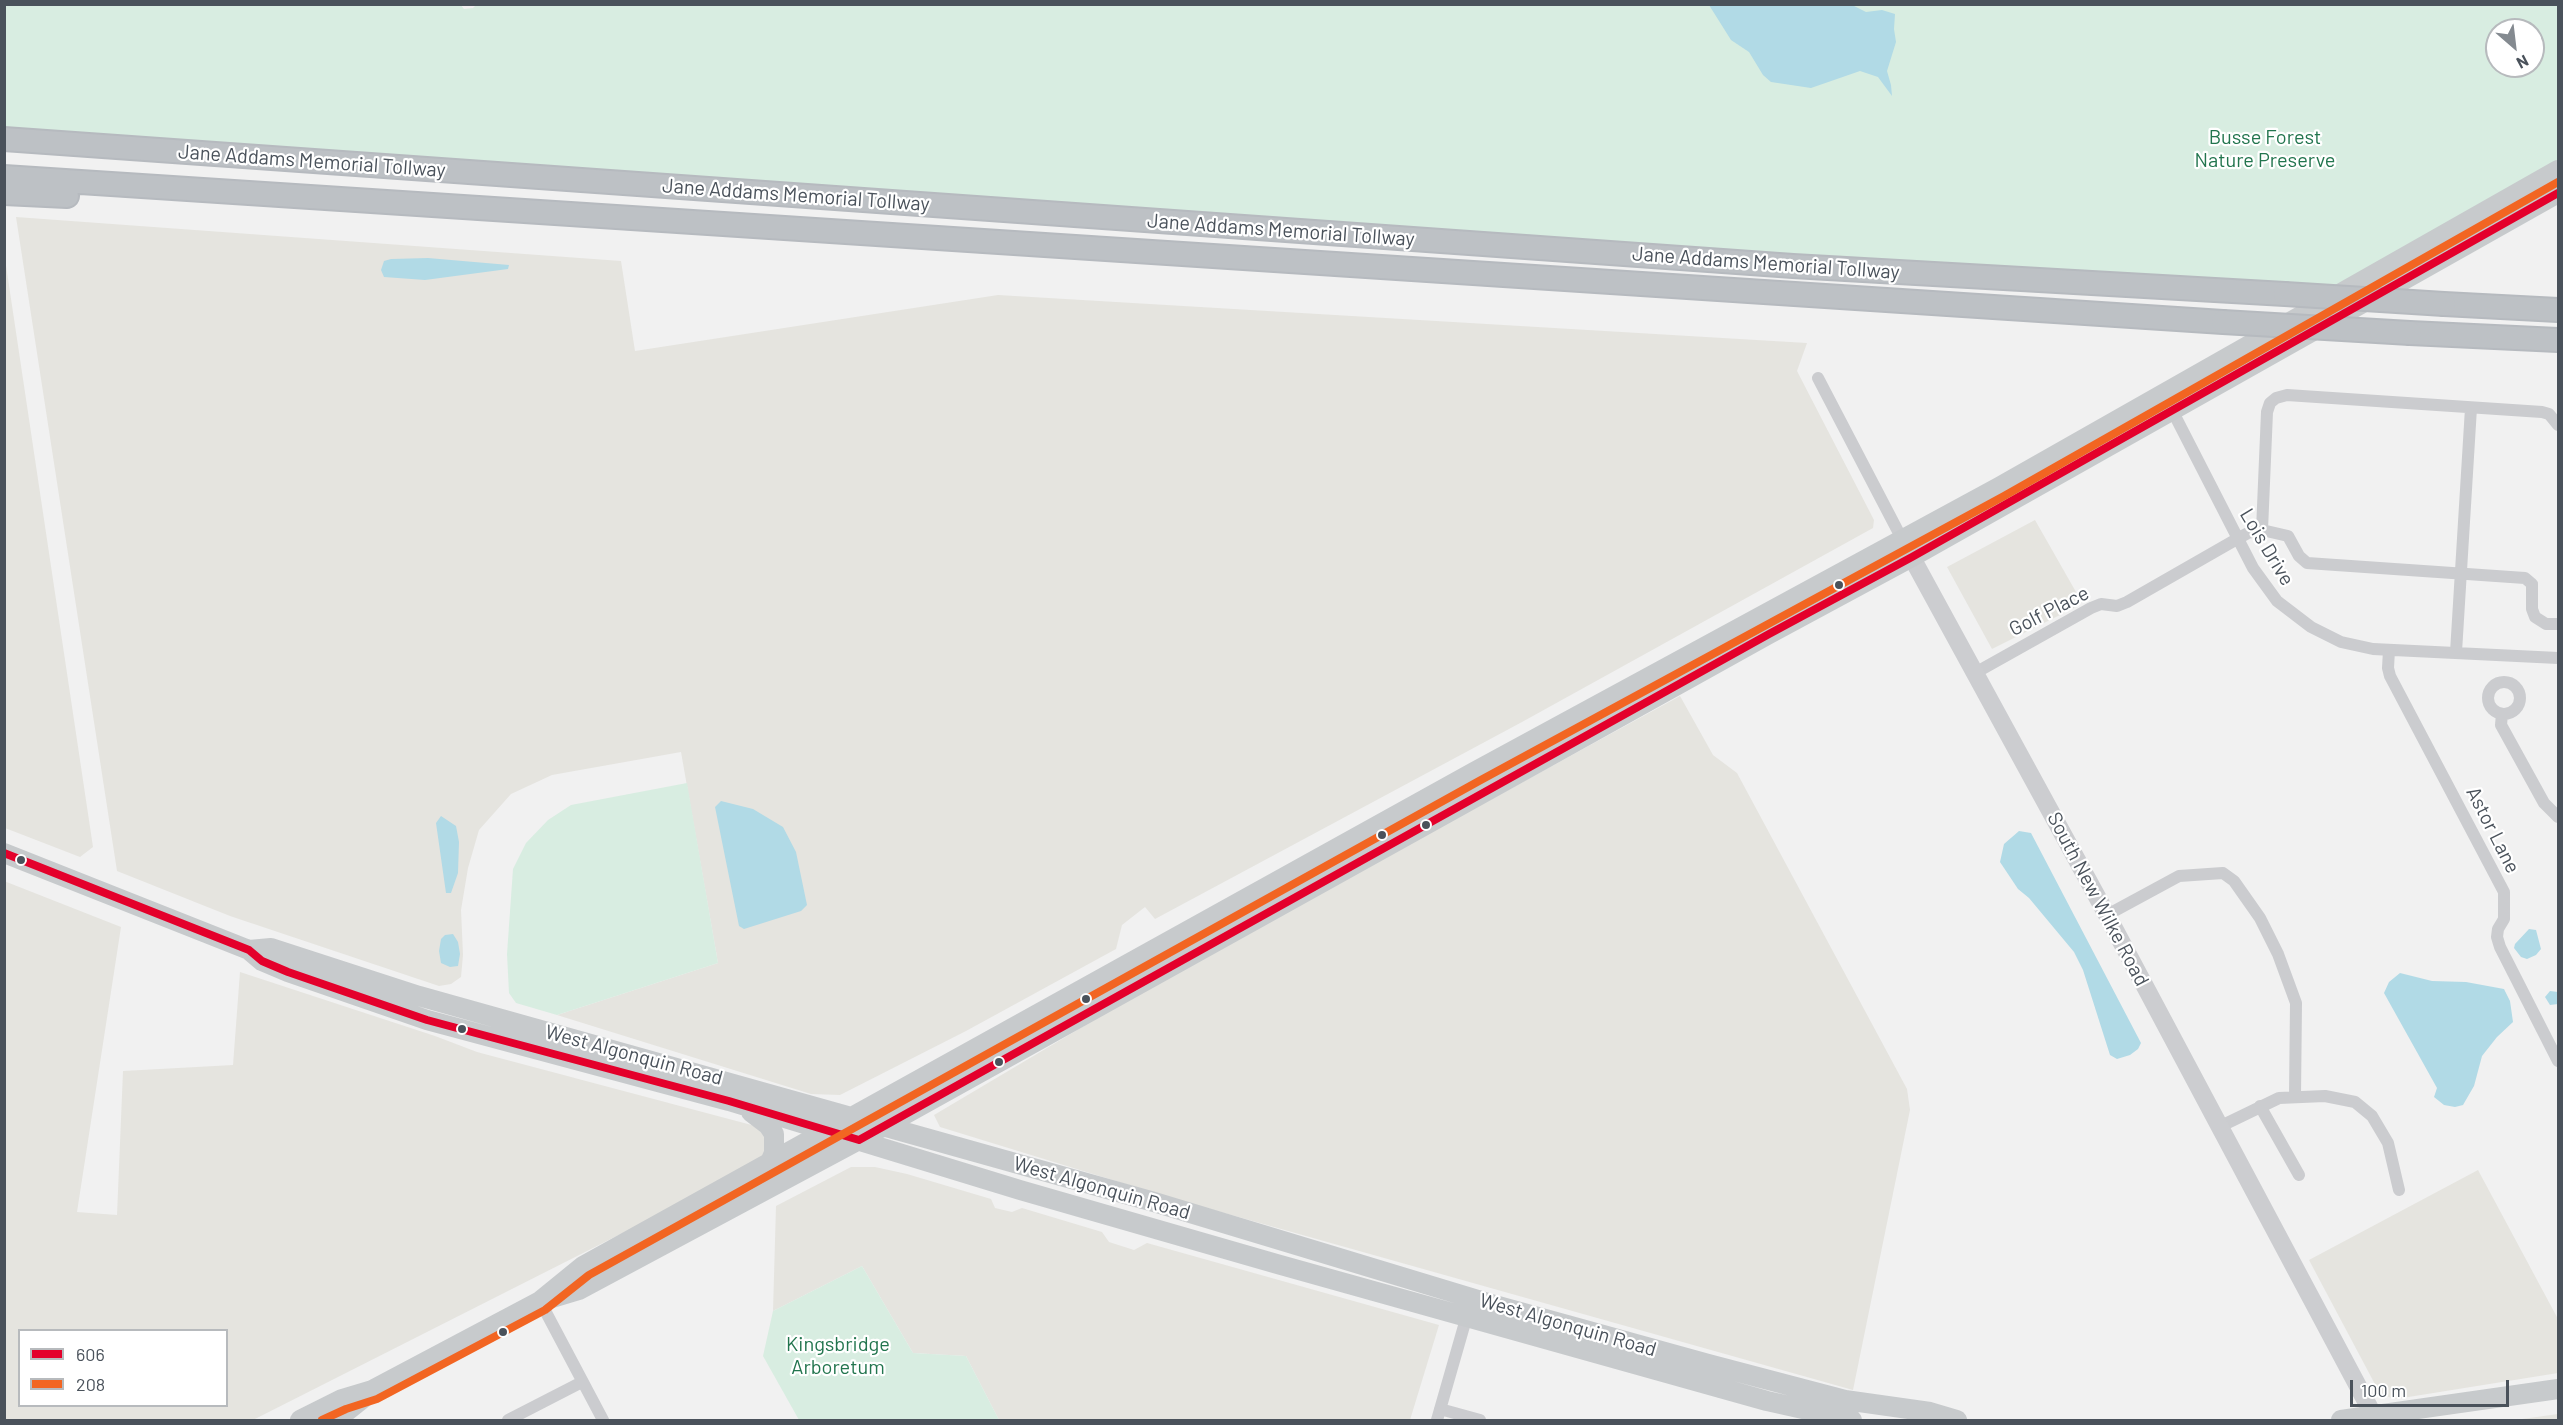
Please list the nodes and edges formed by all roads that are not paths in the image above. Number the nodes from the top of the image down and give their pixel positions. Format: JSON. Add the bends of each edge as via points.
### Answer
{"nodes":[{"id":1,"x":4,"y":139,"type":"edge"},
{"id":2,"x":2559,"y":170,"type":"edge"},
{"id":3,"x":4,"y":177,"type":"edge"},
{"id":4,"x":190,"y":190,"type":"junction"},
{"id":5,"x":4,"y":193,"type":"edge"},
{"id":6,"x":2559,"y":193,"type":"edge"},
{"id":7,"x":2559,"y":310,"type":"edge"},
{"id":8,"x":2559,"y":340,"type":"edge"},
{"id":9,"x":1818,"y":378,"type":"dead end"},
{"id":10,"x":2471,"y":408,"type":"junction"},
{"id":11,"x":2172,"y":410,"type":"junction"},
{"id":12,"x":2559,"y":425,"type":"edge"},
{"id":13,"x":2262,"y":530,"type":"junction"},
{"id":14,"x":2237,"y":538,"type":"junction"},
{"id":15,"x":1902,"y":539,"type":"junction"},
{"id":16,"x":1912,"y":557,"type":"junction"},
{"id":17,"x":2461,"y":574,"type":"junction"},
{"id":18,"x":2559,"y":624,"type":"edge"},
{"id":19,"x":2389,"y":650,"type":"junction"},
{"id":20,"x":2456,"y":652,"type":"junction"},
{"id":21,"x":2559,"y":658,"type":"edge"},
{"id":22,"x":1975,"y":673,"type":"junction"},
{"id":23,"x":2502,"y":714,"type":"dead end"},
{"id":24,"x":2559,"y":817,"type":"edge"},
{"id":25,"x":4,"y":853,"type":"edge"},
{"id":26,"x":2107,"y":915,"type":"junction"},
{"id":27,"x":249,"y":950,"type":"junction"},
{"id":28,"x":2559,"y":1061,"type":"edge"},
{"id":29,"x":2295,"y":1096,"type":"junction"},
{"id":30,"x":741,"y":1105,"type":"junction"},
{"id":31,"x":2260,"y":1106,"type":"junction"},
{"id":32,"x":852,"y":1119,"type":"junction"},
{"id":33,"x":882,"y":1127,"type":"junction"},
{"id":34,"x":2219,"y":1127,"type":"junction"},
{"id":35,"x":828,"y":1131,"type":"junction"},
{"id":36,"x":859,"y":1140,"type":"junction"},
{"id":37,"x":770,"y":1162,"type":"junction"},
{"id":38,"x":2299,"y":1175,"type":"dead end"},
{"id":39,"x":2399,"y":1190,"type":"dead end"},
{"id":40,"x":540,"y":1301,"type":"junction"},
{"id":41,"x":1470,"y":1307,"type":"junction"},
{"id":42,"x":582,"y":1382,"type":"junction"},
{"id":43,"x":2559,"y":1389,"type":"edge"},
{"id":44,"x":372,"y":1390,"type":"junction"},
{"id":45,"x":1438,"y":1415,"type":"edge"},
{"id":46,"x":2375,"y":1419,"type":"edge"},
{"id":47,"x":300,"y":1420,"type":"edge"},
{"id":48,"x":332,"y":1420,"type":"edge"},
{"id":49,"x":508,"y":1420,"type":"edge"},
{"id":50,"x":603,"y":1420,"type":"edge"},
{"id":51,"x":1480,"y":1420,"type":"edge"},
{"id":52,"x":1852,"y":1420,"type":"edge"},
{"id":53,"x":1957,"y":1420,"type":"edge"},
{"id":54,"x":2341,"y":1420,"type":"edge"}],
"edges":[{"from":1,"to":7,"type":"highway","name":"Jane Addams Memorial Tollway","bridge":true,"via":[[1793,266]]},
{"from":2,"to":15,"type":"main road"},
{"from":3,"to":4,"type":"highway","name":"Jane Addams Memorial Tollway"},
{"from":4,"to":5,"type":"highway","via":[[150,201]]},
{"from":4,"to":8,"type":"highway","name":"Jane Addams Memorial Tollway","bridge":true,"via":[[2223,322]]},
{"from":6,"to":11,"type":"main road"},
{"from":9,"to":15,"type":"street","name":"South New Wilke Road"},
{"from":10,"to":12,"type":"street","via":[[2542,412]]},
{"from":10,"to":13,"type":"street","via":[[2288,395],[2276,398],[2267,412]]},
{"from":10,"to":17,"type":"street"},
{"from":11,"to":14,"type":"street","name":"Lois Drive"},
{"from":11,"to":16,"type":"main road"},
{"from":13,"to":14,"type":"street","name":"Golf Place"},
{"from":13,"to":17,"type":"street","via":[[2288,536],[2307,563]]},
{"from":14,"to":19,"type":"street","name":"Lois Drive","via":[[2266,587],[2291,613],[2341,642]]},
{"from":14,"to":22,"type":"street","name":"Golf Place","via":[[2127,602],[2091,608]]},
{"from":15,"to":16,"type":"main road","name":"South New Wilke Road"},
{"from":15,"to":32,"type":"main road"},
{"from":16,"to":22,"type":"main road","name":"South New Wilke Road"},
{"from":16,"to":33,"type":"main road"},
{"from":17,"to":18,"type":"street","via":[[2525,578],[2532,584],[2535,617],[2546,624]]},
{"from":17,"to":20,"type":"street"},
{"from":19,"to":20,"type":"street","name":"Lois Drive"},
{"from":19,"to":28,"type":"street","name":"Astor Lane","via":[[2390,676],[2504,892],[2504,919],[2497,937],[2500,947]]},
{"from":20,"to":21,"type":"street","name":"Lois Drive"},
{"from":22,"to":26,"type":"main road","name":"South New Wilke Road"},
{"from":23,"to":24,"type":"street","via":[[2501,725],[2544,803]]},
{"from":25,"to":27,"type":"main road","name":"West Algonquin Road"},
{"from":26,"to":29,"type":"street","via":[[2179,876],[2223,873],[2234,880],[2265,927],[2296,1003]]},
{"from":26,"to":34,"type":"main road","name":"South New Wilke Road"},
{"from":27,"to":30,"type":"main road","name":"West Algonquin Road","via":[[288,972],[427,1020]]},
{"from":27,"to":32,"type":"main road","name":"West Algonquin Road","via":[[271,948],[419,996],[747,1086]]},
{"from":29,"to":31,"type":"street"},
{"from":29,"to":39,"type":"street","via":[[2355,1102],[2372,1116],[2388,1143]]},
{"from":30,"to":35,"type":"main road","name":"West Algonquin Road"},
{"from":30,"to":37,"type":"main road","via":[[774,1134]]},
{"from":31,"to":34,"type":"street"},
{"from":31,"to":38,"type":"street"},
{"from":32,"to":33,"type":"main road","name":"West Algonquin Road"},
{"from":32,"to":35,"type":"main road"},
{"from":33,"to":36,"type":"main road"},
{"from":33,"to":41,"type":"main road","name":"West Algonquin Road","via":[[1154,1202]]},
{"from":34,"to":46,"type":"main road","name":"South New Wilke Road"},
{"from":35,"to":36,"type":"main road","name":"West Algonquin Road"},
{"from":35,"to":37,"type":"main road"},
{"from":36,"to":40,"type":"main road","via":[[579,1290]]},
{"from":36,"to":41,"type":"main road","name":"West Algonquin Road","via":[[1277,1264]]},
{"from":37,"to":40,"type":"main road","via":[[583,1266]]},
{"from":40,"to":42,"type":"street"},
{"from":40,"to":44,"type":"main road"},
{"from":41,"to":45,"type":"street"},
{"from":41,"to":52,"type":"main road","name":"West Algonquin Road","via":[[1767,1401]]},
{"from":41,"to":53,"type":"main road","name":"West Algonquin Road","via":[[1845,1400],[1930,1412]]},
{"from":42,"to":49,"type":"street"},
{"from":42,"to":50,"type":"street"},
{"from":43,"to":46,"type":"main road"},
{"from":44,"to":47,"type":"main road","via":[[342,1399]]},
{"from":44,"to":48,"type":"main road"},
{"from":45,"to":51,"type":"street"},
{"from":46,"to":54,"type":"main road"}]}
